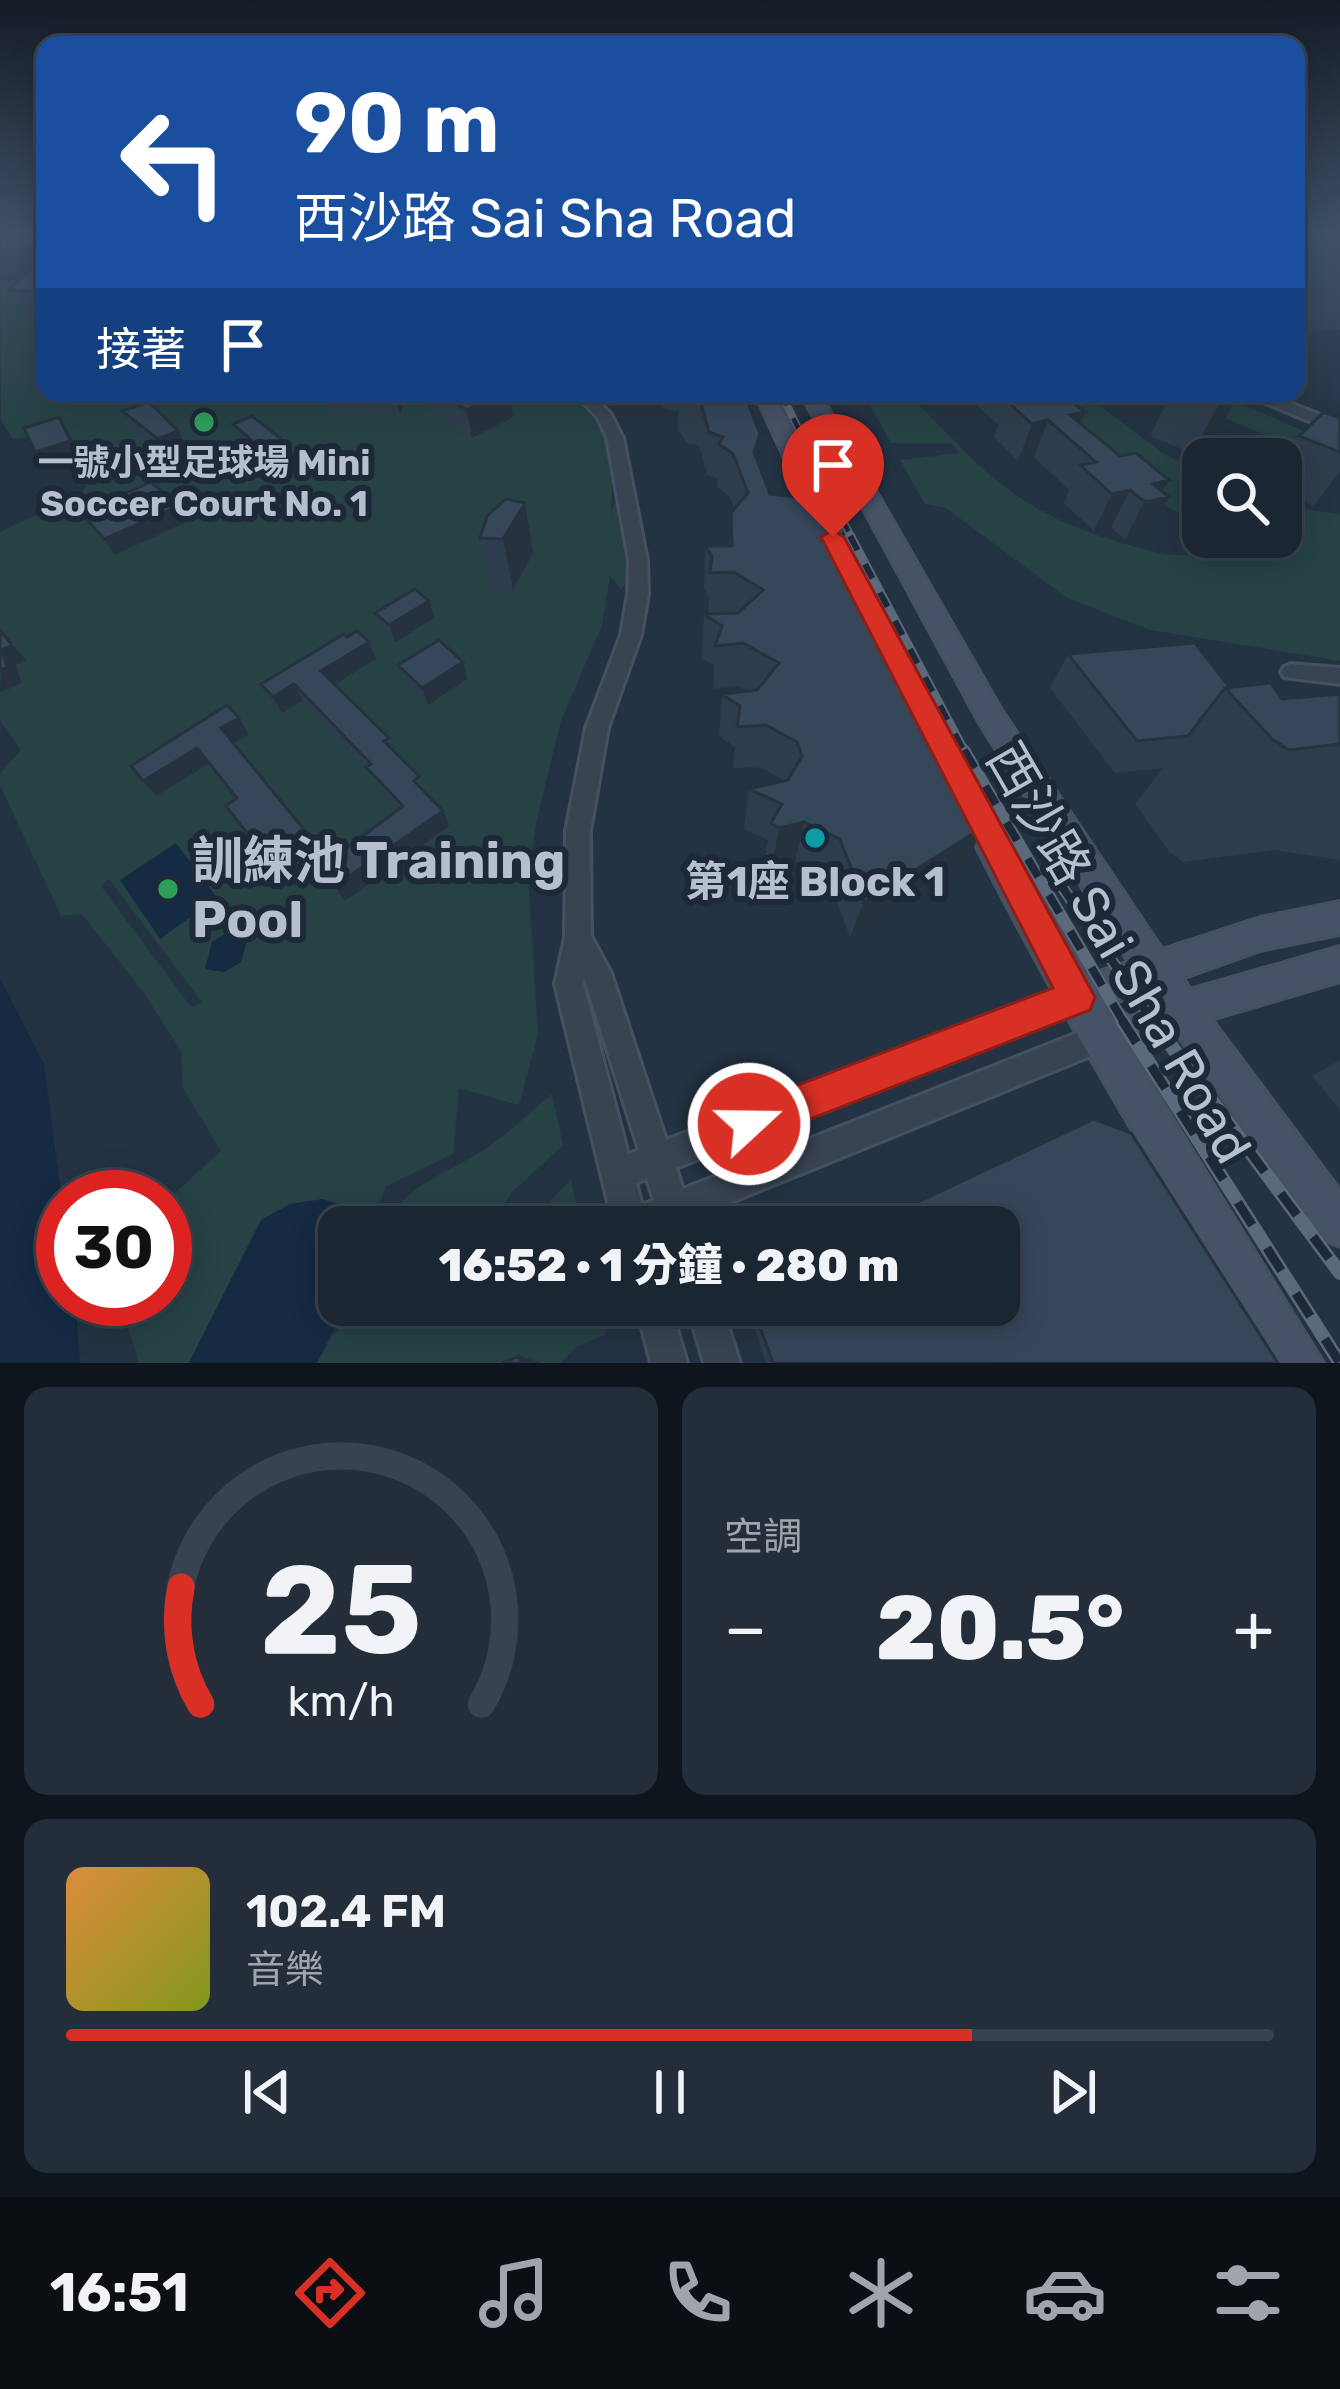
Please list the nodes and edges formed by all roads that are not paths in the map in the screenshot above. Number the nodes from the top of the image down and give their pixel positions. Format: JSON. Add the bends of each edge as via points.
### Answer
{"nodes":[{"id":1,"x":591,"y":402,"type":"edge"},
{"id":2,"x":768,"y":402,"type":"edge"},
{"id":3,"x":815,"y":402,"type":"edge"},
{"id":4,"x":1272,"y":402,"type":"edge"},
{"id":5,"x":1340,"y":429,"type":"edge"},
{"id":6,"x":843,"y":557,"type":"edge"},
{"id":7,"x":1291,"y":672,"type":"dead end"},
{"id":8,"x":1340,"y":676,"type":"edge"},
{"id":9,"x":955,"y":774,"type":"edge"},
{"id":10,"x":1340,"y":918,"type":"edge"},
{"id":11,"x":578,"y":938,"type":"junction"},
{"id":12,"x":1340,"y":964,"type":"edge"},
{"id":13,"x":1151,"y":968,"type":"junction"},
{"id":14,"x":1077,"y":997,"type":"junction"},
{"id":15,"x":1180,"y":1010,"type":"junction"},
{"id":16,"x":1100,"y":1038,"type":"junction"},
{"id":17,"x":657,"y":1158,"type":"junction"},
{"id":18,"x":616,"y":1175,"type":"junction"},
{"id":19,"x":625,"y":1206,"type":"edge"},
{"id":20,"x":672,"y":1206,"type":"edge"},
{"id":21,"x":704,"y":1206,"type":"edge"},
{"id":22,"x":1340,"y":1226,"type":"edge"},
{"id":23,"x":658,"y":1326,"type":"edge"},
{"id":24,"x":711,"y":1326,"type":"edge"},
{"id":25,"x":669,"y":1363,"type":"edge"},
{"id":26,"x":722,"y":1363,"type":"edge"},
{"id":27,"x":1300,"y":1363,"type":"edge"}],
"edges":[{"from":1,"to":11,"type":"street","via":[[615,438],[638,594],[597,728],[582,810]]},
{"from":2,"to":6,"type":"main road"},
{"from":3,"to":13,"type":"main road","name":"西沙路 Sai Sha Road","via":[[969,688]]},
{"from":4,"to":5,"type":"street"},
{"from":7,"to":8,"type":"street"},
{"from":9,"to":14,"type":"main road","name":"西沙路 Sai Sha Road"},
{"from":10,"to":13,"type":"main road"},
{"from":11,"to":17,"type":"street","via":[[597,973]]},
{"from":11,"to":18,"type":"street","via":[[569,984]]},
{"from":12,"to":15,"type":"main road"},
{"from":13,"to":14,"type":"main road"},
{"from":13,"to":15,"type":"main road","name":"西沙路 Sai Sha Road"},
{"from":14,"to":16,"type":"main road","name":"西沙路 Sai Sha Road"},
{"from":14,"to":17,"type":"street"},
{"from":15,"to":16,"type":"main road"},
{"from":15,"to":22,"type":"main road","name":"西沙路 Sai Sha Road"},
{"from":16,"to":21,"type":"street"},
{"from":16,"to":27,"type":"main road","name":"西沙路 Sai Sha Road"},
{"from":17,"to":18,"type":"street"},
{"from":17,"to":20,"type":"street"},
{"from":18,"to":19,"type":"street"},
{"from":23,"to":25,"type":"street"},
{"from":24,"to":26,"type":"street"}]}
